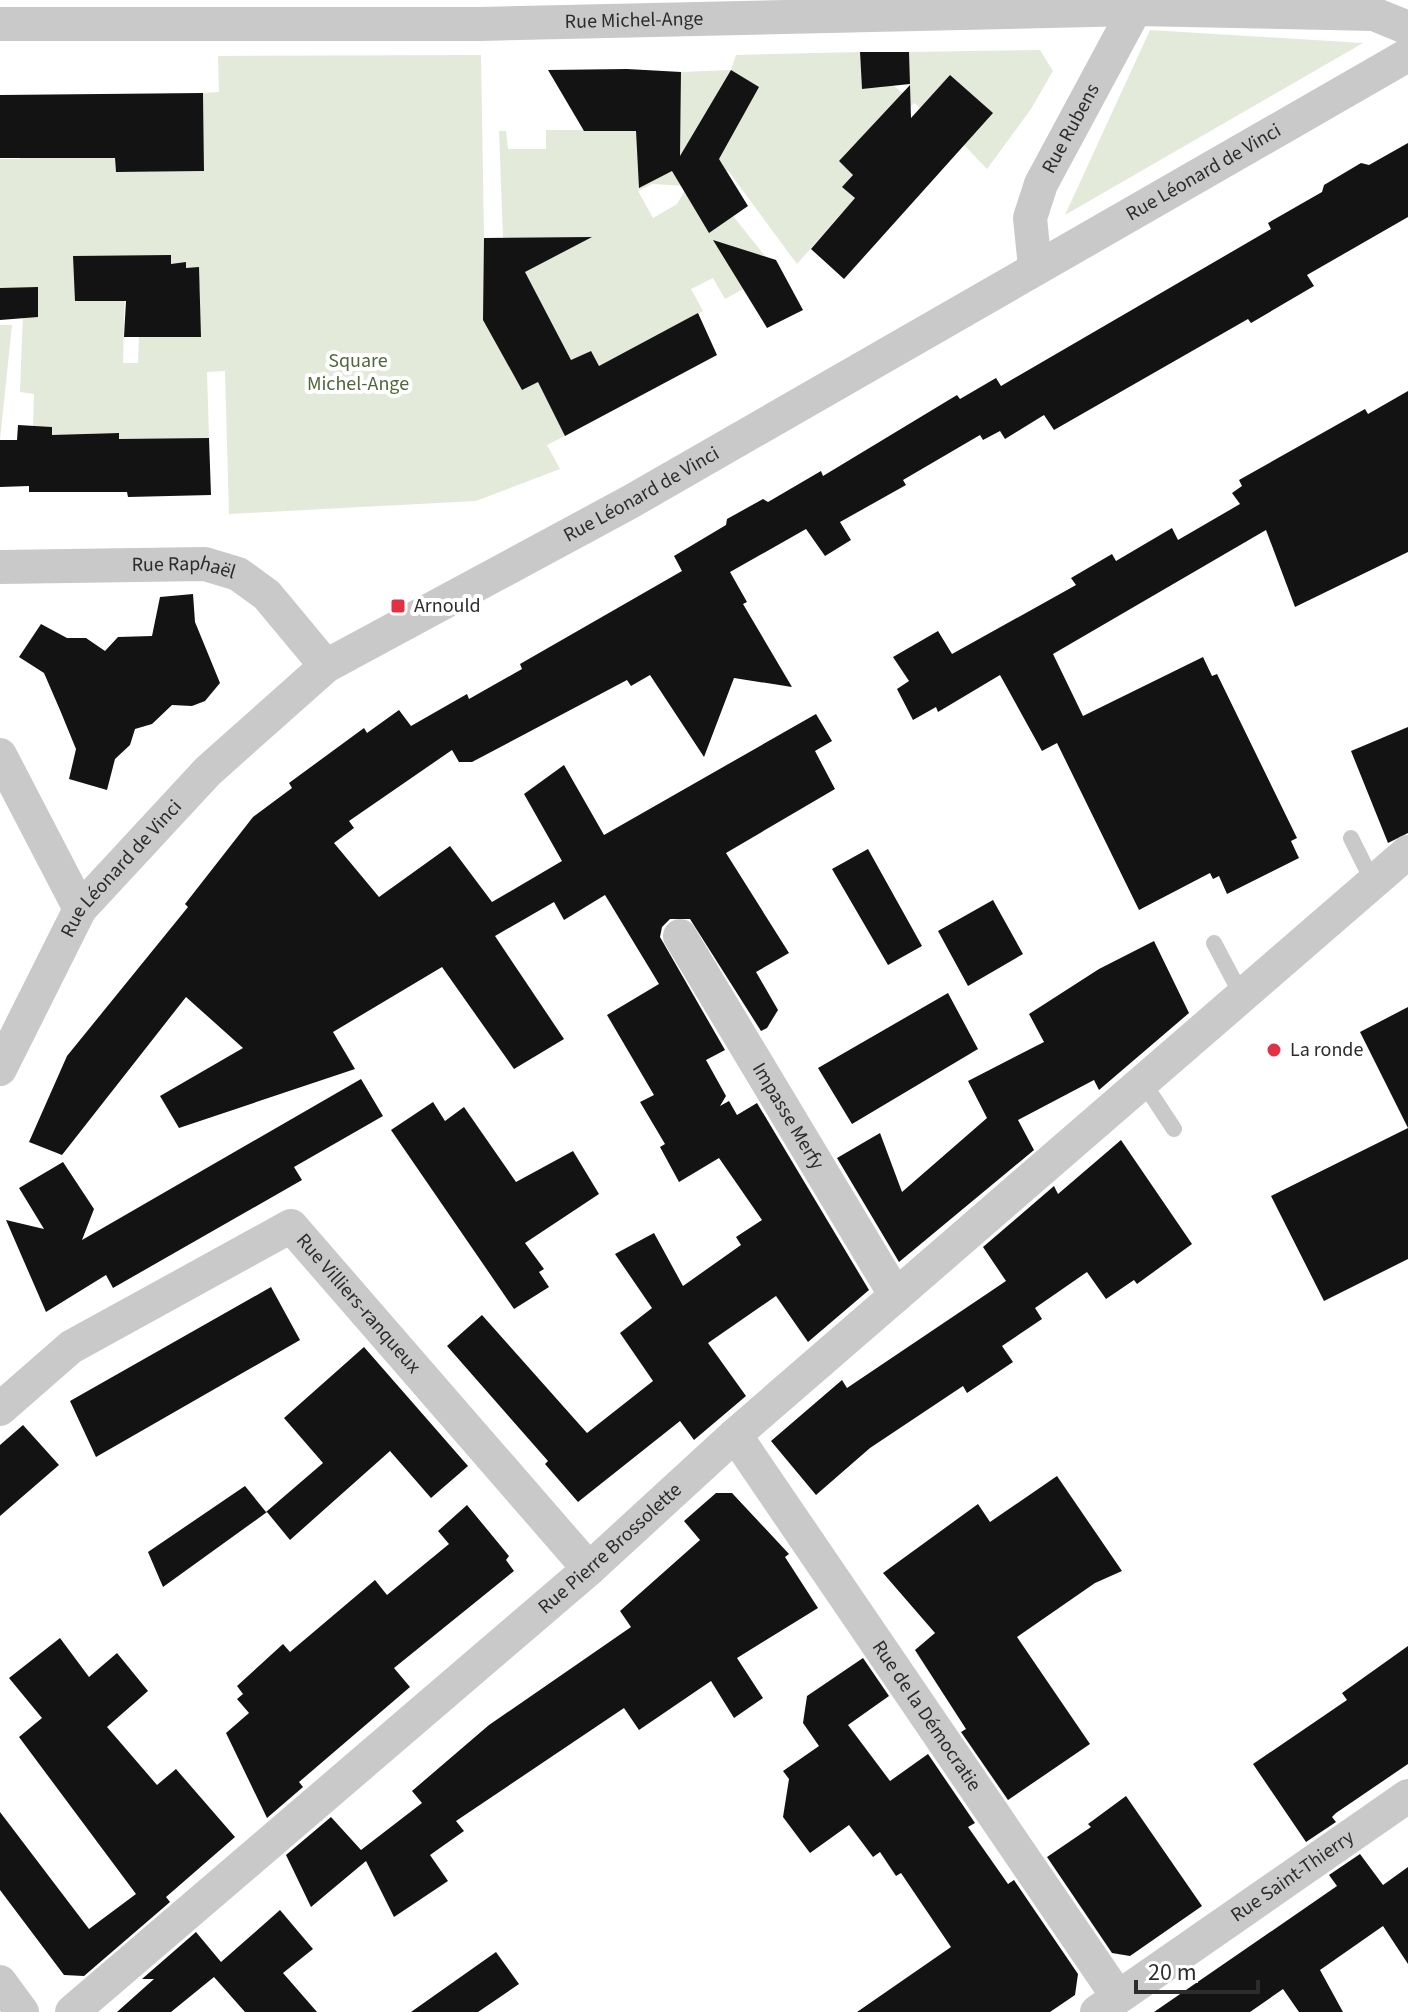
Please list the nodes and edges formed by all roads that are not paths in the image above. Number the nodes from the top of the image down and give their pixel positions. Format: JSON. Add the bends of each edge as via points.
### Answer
{"nodes":[{"id":1,"x":1138,"y":4,"type":"edge"},
{"id":2,"x":433,"y":12,"type":"edge"},
{"id":3,"x":0,"y":24,"type":"edge"},
{"id":4,"x":1408,"y":28,"type":"edge"},
{"id":5,"x":1408,"y":55,"type":"edge"},
{"id":6,"x":1035,"y":267,"type":"junction"},
{"id":7,"x":0,"y":567,"type":"edge"},
{"id":8,"x":326,"y":666,"type":"junction"},
{"id":9,"x":0,"y":755,"type":"edge"},
{"id":10,"x":1351,"y":838,"type":"dead end"},
{"id":11,"x":1408,"y":852,"type":"edge"},
{"id":12,"x":1373,"y":882,"type":"junction"},
{"id":13,"x":80,"y":909,"type":"junction"},
{"id":14,"x":680,"y":936,"type":"dead end"},
{"id":15,"x":1214,"y":943,"type":"dead end"},
{"id":16,"x":1242,"y":996,"type":"junction"},
{"id":17,"x":0,"y":1069,"type":"edge"},
{"id":18,"x":1143,"y":1082,"type":"junction"},
{"id":19,"x":1174,"y":1129,"type":"dead end"},
{"id":20,"x":896,"y":1296,"type":"junction"},
{"id":21,"x":0,"y":1409,"type":"edge"},
{"id":22,"x":735,"y":1435,"type":"junction"},
{"id":23,"x":589,"y":1569,"type":"junction"},
{"id":24,"x":1408,"y":1796,"type":"edge"},
{"id":25,"x":0,"y":1982,"type":"edge"},
{"id":26,"x":1107,"y":2005,"type":"edge"},
{"id":27,"x":22,"y":2012,"type":"edge"},
{"id":28,"x":72,"y":2012,"type":"edge"}],
"edges":[{"from":1,"to":2,"type":"street","name":"Rue Michel-Ange"},
{"from":1,"to":4,"type":"street","name":"Rue Michel-Ange","via":[[1374,14]]},
{"from":1,"to":6,"type":"street","name":"Rue Rubens","via":[[1041,184],[1030,218]]},
{"from":2,"to":3,"type":"street","name":"Rue Michel-Ange"},
{"from":5,"to":6,"type":"street","name":"Rue Léonard de Vinci"},
{"from":6,"to":8,"type":"street","name":"Rue Léonard de Vinci","via":[[630,502]]},
{"from":7,"to":8,"type":"street","name":"Rue Raphaël","via":[[205,564],[238,574],[267,595]]},
{"from":8,"to":13,"type":"street","name":"Rue Léonard de Vinci","via":[[208,771]]},
{"from":9,"to":13,"type":"street"},
{"from":10,"to":12,"type":"lane"},
{"from":11,"to":12,"type":"street","name":"Rue Pierre Brossolette"},
{"from":12,"to":16,"type":"street","name":"Rue Pierre Brossolette"},
{"from":13,"to":17,"type":"street","name":"Rue Léonard de Vinci"},
{"from":14,"to":20,"type":"street","name":"Impasse Merfy"},
{"from":15,"to":16,"type":"lane"},
{"from":16,"to":18,"type":"street","name":"Rue Pierre Brossolette"},
{"from":18,"to":19,"type":"lane"},
{"from":18,"to":20,"type":"street","name":"Rue Pierre Brossolette"},
{"from":20,"to":22,"type":"street","name":"Rue Pierre Brossolette"},
{"from":21,"to":23,"type":"street","name":"Rue Villiers-ranqueux","via":[[71,1347],[291,1226]]},
{"from":22,"to":23,"type":"street","name":"Rue Pierre Brossolette"},
{"from":22,"to":26,"type":"street","name":"Rue de la Démocratie"},
{"from":23,"to":28,"type":"street","name":"Rue Pierre Brossolette"},
{"from":24,"to":26,"type":"street","name":"Rue Saint-Thierry"},
{"from":25,"to":27,"type":"street"}]}
